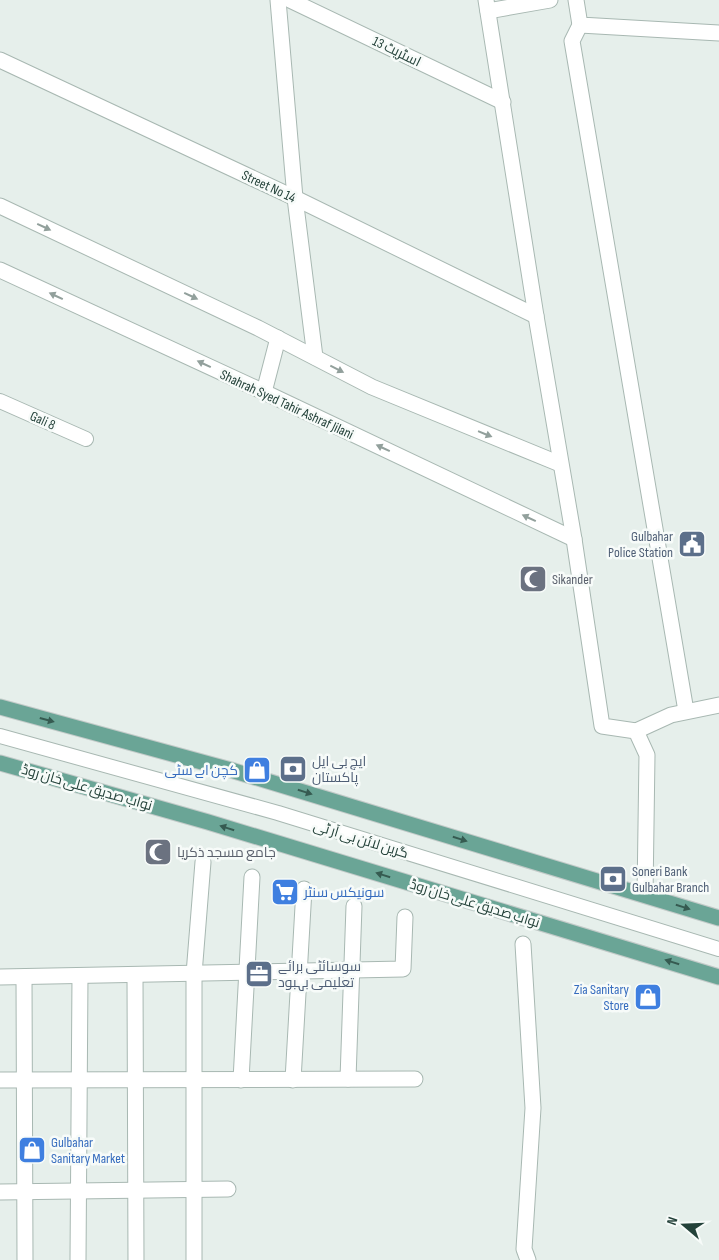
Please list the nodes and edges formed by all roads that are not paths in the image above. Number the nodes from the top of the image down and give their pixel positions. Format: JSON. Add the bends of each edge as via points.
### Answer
{"nodes":[{"id":1,"x":278,"y":0,"type":"edge"},
{"id":2,"x":290,"y":0,"type":"edge"},
{"id":3,"x":550,"y":0,"type":"edge"},
{"id":4,"x":576,"y":0,"type":"edge"},
{"id":5,"x":487,"y":5,"type":"edge"},
{"id":6,"x":580,"y":26,"type":"junction"},
{"id":7,"x":719,"y":33,"type":"edge"},
{"id":8,"x":0,"y":60,"type":"edge"},
{"id":9,"x":503,"y":102,"type":"junction"},
{"id":10,"x":295,"y":198,"type":"junction"},
{"id":11,"x":0,"y":206,"type":"edge"},
{"id":12,"x":0,"y":270,"type":"edge"},
{"id":13,"x":536,"y":316,"type":"junction"},
{"id":14,"x":278,"y":338,"type":"junction"},
{"id":15,"x":315,"y":358,"type":"junction"},
{"id":16,"x":264,"y":392,"type":"junction"},
{"id":17,"x":0,"y":401,"type":"edge"},
{"id":18,"x":86,"y":439,"type":"dead end"},
{"id":19,"x":560,"y":464,"type":"junction"},
{"id":20,"x":574,"y":538,"type":"junction"},
{"id":21,"x":719,"y":705,"type":"edge"},
{"id":22,"x":0,"y":707,"type":"edge"},
{"id":23,"x":686,"y":711,"type":"junction"},
{"id":24,"x":636,"y":731,"type":"junction"},
{"id":25,"x":0,"y":736,"type":"edge"},
{"id":26,"x":0,"y":763,"type":"edge"},
{"id":27,"x":203,"y":862,"type":"dead end"},
{"id":28,"x":252,"y":877,"type":"dead end"},
{"id":29,"x":304,"y":888,"type":"dead end"},
{"id":30,"x":645,"y":895,"type":"junction"},
{"id":31,"x":354,"y":906,"type":"dead end"},
{"id":32,"x":405,"y":917,"type":"dead end"},
{"id":33,"x":719,"y":918,"type":"edge"},
{"id":34,"x":523,"y":944,"type":"dead end"},
{"id":35,"x":719,"y":949,"type":"edge"},
{"id":36,"x":352,"y":970,"type":"junction"},
{"id":37,"x":300,"y":972,"type":"junction"},
{"id":38,"x":247,"y":973,"type":"junction"},
{"id":39,"x":194,"y":974,"type":"junction"},
{"id":40,"x":135,"y":975,"type":"junction"},
{"id":41,"x":24,"y":976,"type":"junction"},
{"id":42,"x":80,"y":976,"type":"junction"},
{"id":43,"x":0,"y":977,"type":"edge"},
{"id":44,"x":719,"y":977,"type":"edge"},
{"id":45,"x":415,"y":1079,"type":"dead end"},
{"id":46,"x":0,"y":1080,"type":"edge"},
{"id":47,"x":23,"y":1080,"type":"junction"},
{"id":48,"x":80,"y":1080,"type":"junction"},
{"id":49,"x":135,"y":1080,"type":"junction"},
{"id":50,"x":194,"y":1080,"type":"junction"},
{"id":51,"x":241,"y":1080,"type":"junction"},
{"id":52,"x":293,"y":1080,"type":"junction"},
{"id":53,"x":348,"y":1080,"type":"junction"},
{"id":54,"x":194,"y":1189,"type":"junction"},
{"id":55,"x":228,"y":1189,"type":"dead end"},
{"id":56,"x":136,"y":1190,"type":"junction"},
{"id":57,"x":79,"y":1191,"type":"junction"},
{"id":58,"x":0,"y":1192,"type":"edge"},
{"id":59,"x":25,"y":1192,"type":"junction"},
{"id":60,"x":25,"y":1260,"type":"edge"},
{"id":61,"x":78,"y":1260,"type":"edge"},
{"id":62,"x":136,"y":1260,"type":"edge"},
{"id":63,"x":194,"y":1260,"type":"edge"},
{"id":64,"x":528,"y":1260,"type":"edge"}],
"edges":[{"from":1,"to":10,"type":"street"},
{"from":2,"to":9,"type":"street","name":"اسٹریٹ 13"},
{"from":3,"to":5,"type":"street"},
{"from":4,"to":6,"type":"street"},
{"from":5,"to":9,"type":"street"},
{"from":6,"to":7,"type":"street"},
{"from":6,"to":23,"type":"street","via":[[572,41]]},
{"from":8,"to":10,"type":"street","name":"Street No 14"},
{"from":9,"to":13,"type":"street"},
{"from":10,"to":13,"type":"street","name":"Street No 14"},
{"from":10,"to":15,"type":"street"},
{"from":11,"to":14,"type":"street","one_way":true},
{"from":16,"to":12,"type":"street","name":"Shahrah Syed Tahir Ashraf Jilani","one_way":true},
{"from":13,"to":19,"type":"street"},
{"from":14,"to":15,"type":"street"},
{"from":14,"to":16,"type":"street"},
{"from":15,"to":19,"type":"street","one_way":true,"via":[[372,387]]},
{"from":20,"to":16,"type":"street","name":"Shahrah Syed Tahir Ashraf Jilani","one_way":true},
{"from":17,"to":18,"type":"lane","name":"Gali 8"},
{"from":19,"to":20,"type":"street"},
{"from":20,"to":24,"type":"street","via":[[602,726]]},
{"from":21,"to":23,"type":"street"},
{"from":22,"to":30,"type":"main road","one_way":true,"via":[[231,770]]},
{"from":23,"to":24,"type":"street","via":[[671,714]]},
{"from":24,"to":30,"type":"street","via":[[647,755]]},
{"from":25,"to":35,"type":"lane","name":"گرین لائن بی آر ٹی","via":[[278,813]]},
{"from":44,"to":26,"type":"main road","name":"نواب صدیق علی خان روڈ","one_way":true,"via":[[208,822]]},
{"from":27,"to":39,"type":"street"},
{"from":28,"to":38,"type":"street"},
{"from":29,"to":37,"type":"street"},
{"from":30,"to":33,"type":"main road","one_way":true},
{"from":31,"to":36,"type":"street"},
{"from":32,"to":36,"type":"street","via":[[403,969]]},
{"from":34,"to":64,"type":"street","via":[[533,1108],[524,1249]]},
{"from":36,"to":37,"type":"street"},
{"from":36,"to":53,"type":"street"},
{"from":37,"to":38,"type":"street"},
{"from":37,"to":52,"type":"street"},
{"from":38,"to":39,"type":"street"},
{"from":38,"to":51,"type":"street"},
{"from":39,"to":40,"type":"street"},
{"from":39,"to":50,"type":"street"},
{"from":40,"to":42,"type":"street"},
{"from":40,"to":49,"type":"street"},
{"from":41,"to":42,"type":"street"},
{"from":41,"to":43,"type":"street"},
{"from":41,"to":47,"type":"street"},
{"from":42,"to":48,"type":"street"},
{"from":45,"to":53,"type":"street"},
{"from":46,"to":47,"type":"street"},
{"from":47,"to":48,"type":"street"},
{"from":47,"to":59,"type":"street"},
{"from":48,"to":49,"type":"street"},
{"from":48,"to":57,"type":"street"},
{"from":49,"to":50,"type":"street"},
{"from":49,"to":56,"type":"street"},
{"from":50,"to":51,"type":"street"},
{"from":50,"to":54,"type":"street"},
{"from":51,"to":52,"type":"street"},
{"from":52,"to":53,"type":"street"},
{"from":54,"to":55,"type":"street"},
{"from":54,"to":56,"type":"street"},
{"from":54,"to":63,"type":"street"},
{"from":56,"to":57,"type":"street"},
{"from":56,"to":62,"type":"street"},
{"from":57,"to":59,"type":"street"},
{"from":57,"to":61,"type":"street"},
{"from":58,"to":59,"type":"street"},
{"from":59,"to":60,"type":"street"}]}
